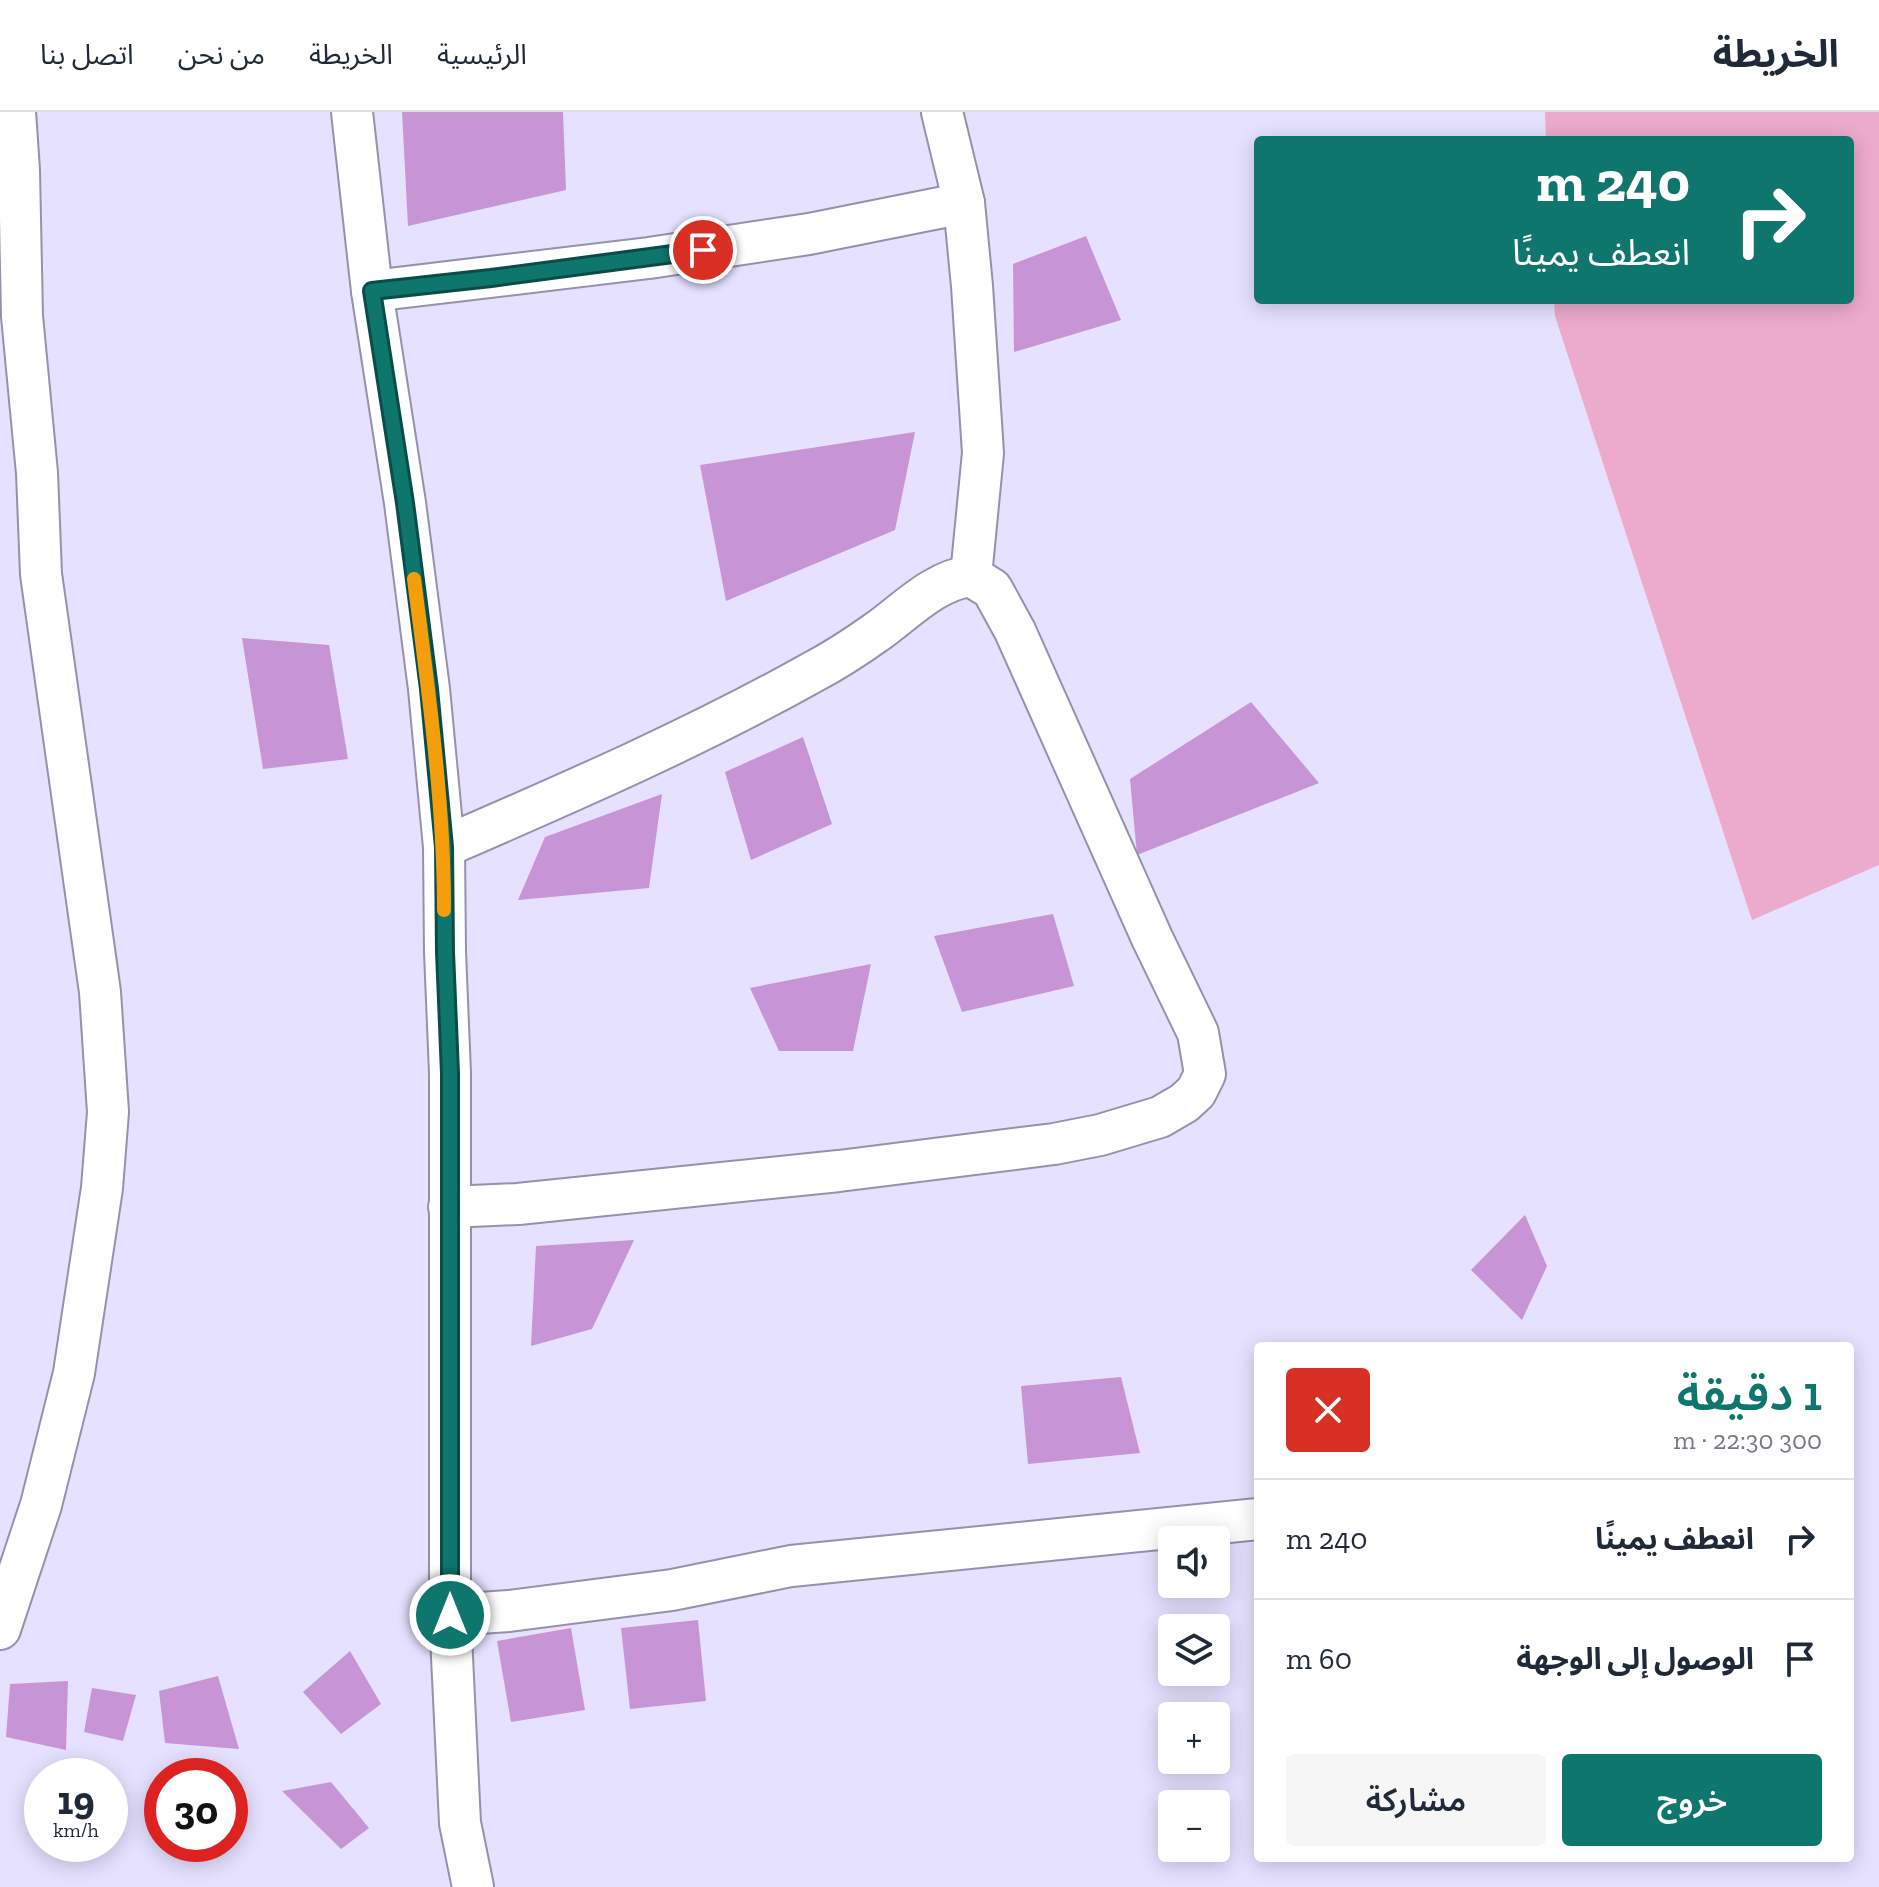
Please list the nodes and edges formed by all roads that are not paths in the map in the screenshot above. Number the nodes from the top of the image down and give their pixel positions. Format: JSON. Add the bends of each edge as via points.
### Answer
{"nodes":[{"id":1,"x":15,"y":112,"type":"edge"},
{"id":2,"x":352,"y":112,"type":"edge"},
{"id":3,"x":942,"y":112,"type":"edge"},
{"id":4,"x":964,"y":203,"type":"junction"},
{"id":5,"x":372,"y":291,"type":"junction"},
{"id":6,"x":971,"y":576,"type":"junction"},
{"id":7,"x":444,"y":847,"type":"junction"},
{"id":8,"x":449,"y":1207,"type":"junction"},
{"id":9,"x":1254,"y":1519,"type":"edge"},
{"id":10,"x":450,"y":1615,"type":"junction"},
{"id":11,"x":0,"y":1629,"type":"edge"},
{"id":12,"x":473,"y":1887,"type":"edge"}],
"edges":[{"from":1,"to":11,"type":"street","via":[[22,316],[41,574],[100,992],[108,1112],[74,1373],[41,1505]]},
{"from":2,"to":5,"type":"street"},
{"from":3,"to":4,"type":"street"},
{"from":4,"to":5,"type":"street","via":[[649,258]]},
{"from":4,"to":6,"type":"street","via":[[983,453]]},
{"from":5,"to":7,"type":"street","via":[[407,518]]},
{"from":6,"to":7,"type":"street","via":[[929,593],[801,679],[643,758]]},
{"from":6,"to":8,"type":"street","via":[[992,589],[1003,607],[1198,1033],[1205,1074],[1196,1092],[1160,1117],[1054,1144],[839,1171]]},
{"from":7,"to":8,"type":"street"},
{"from":8,"to":10,"type":"street"},
{"from":9,"to":10,"type":"street","via":[[791,1566],[672,1590]]},
{"from":10,"to":12,"type":"street","via":[[460,1823]]}]}
